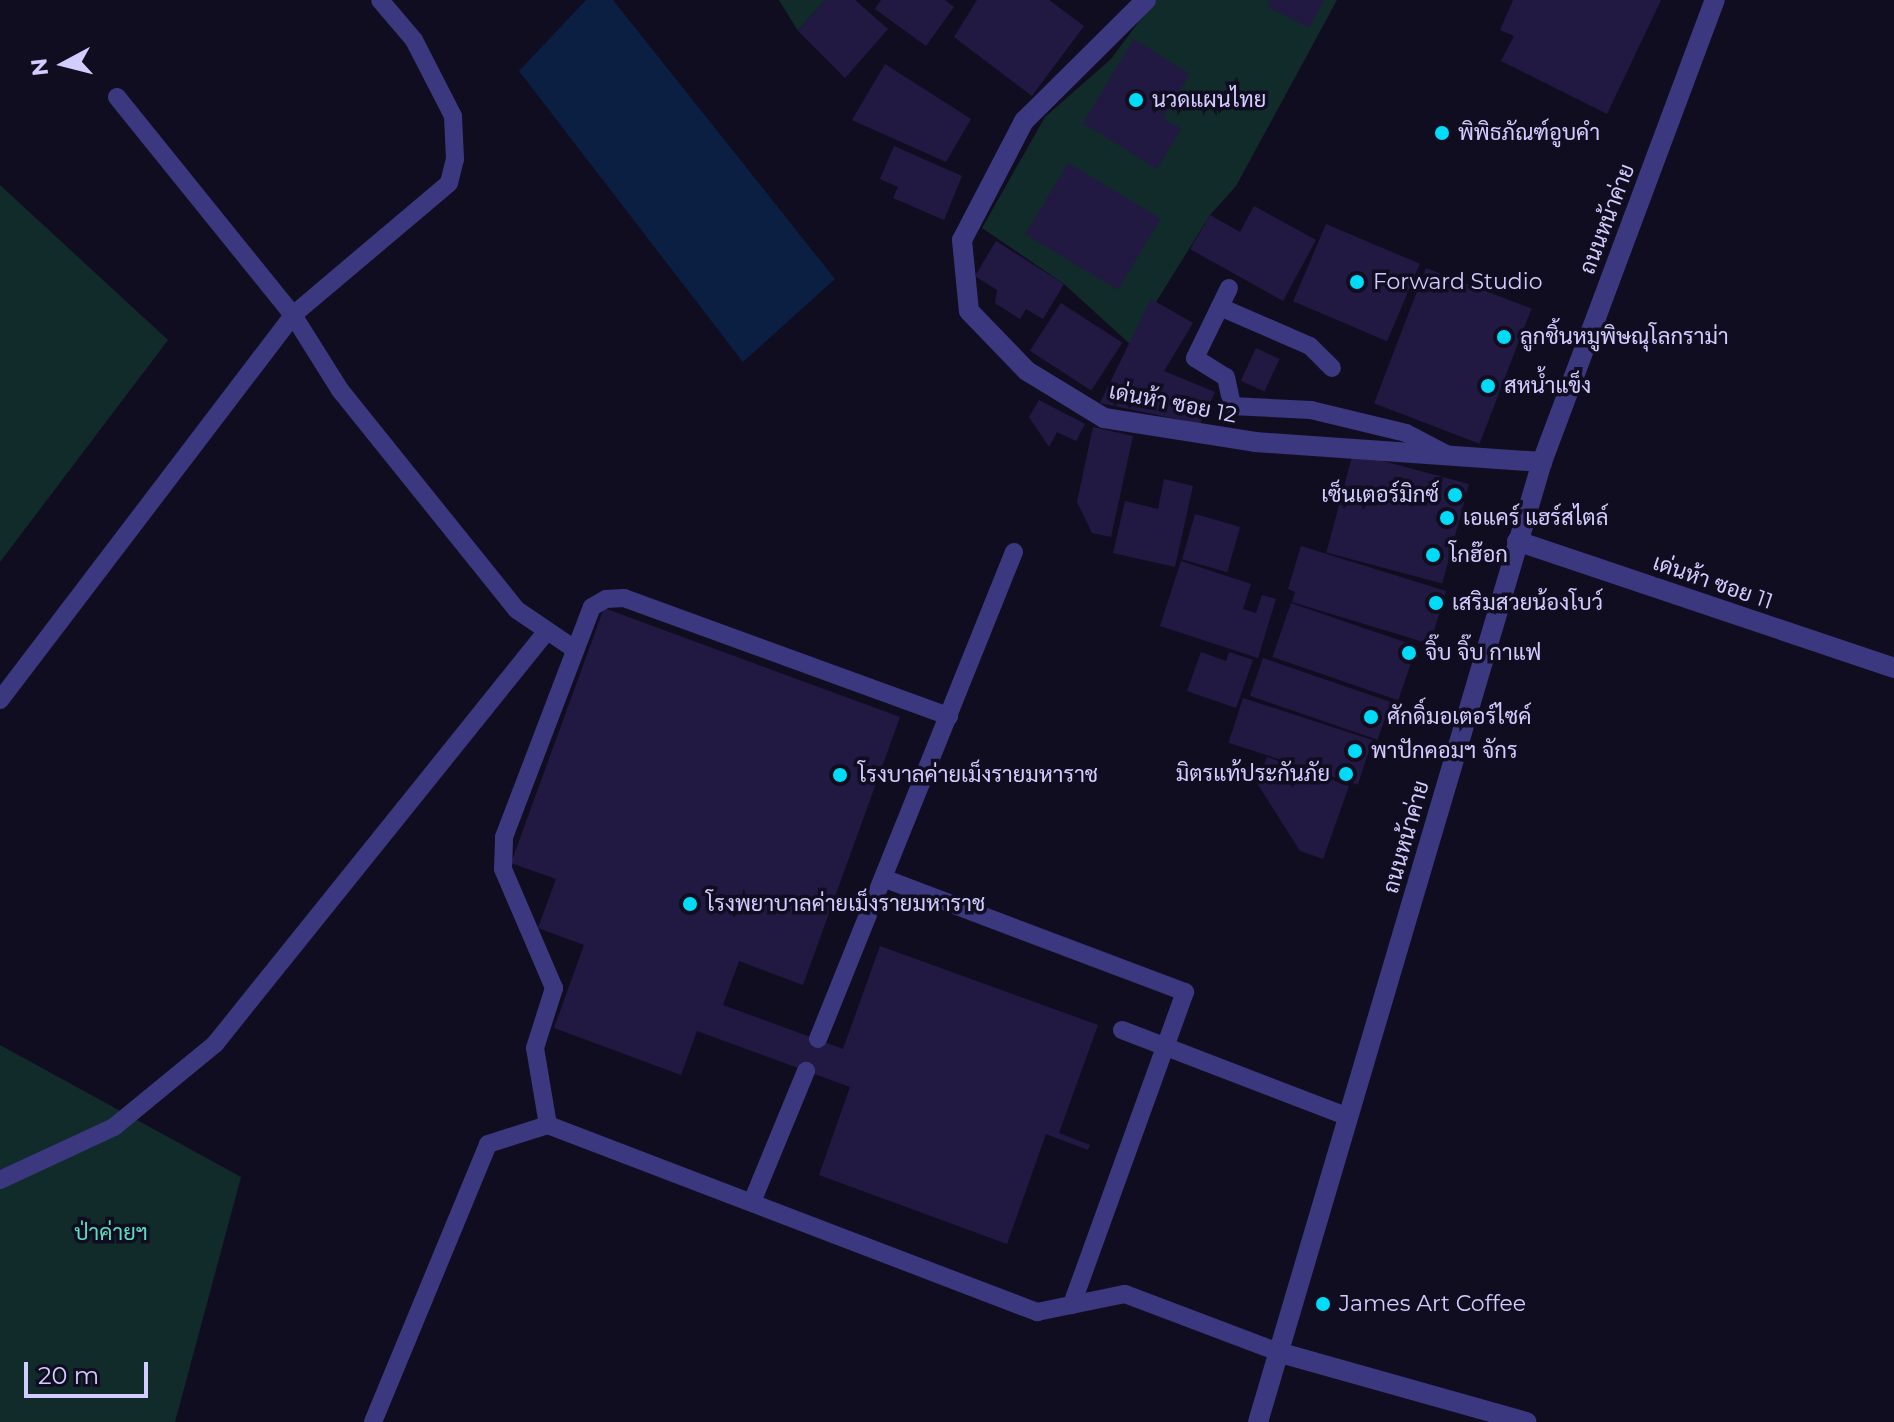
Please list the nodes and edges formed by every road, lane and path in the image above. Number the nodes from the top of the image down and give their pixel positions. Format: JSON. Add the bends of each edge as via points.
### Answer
{"nodes":[{"id":1,"x":380,"y":0,"type":"edge"},
{"id":2,"x":1146,"y":0,"type":"edge"},
{"id":3,"x":1715,"y":0,"type":"edge"},
{"id":4,"x":117,"y":97,"type":"dead end"},
{"id":5,"x":1229,"y":288,"type":"dead end"},
{"id":6,"x":1220,"y":307,"type":"junction"},
{"id":7,"x":293,"y":315,"type":"junction"},
{"id":8,"x":1332,"y":368,"type":"dead end"},
{"id":9,"x":1451,"y":456,"type":"junction"},
{"id":10,"x":1542,"y":462,"type":"junction"},
{"id":11,"x":1517,"y":541,"type":"junction"},
{"id":12,"x":1014,"y":552,"type":"dead end"},
{"id":13,"x":547,"y":631,"type":"junction"},
{"id":14,"x":573,"y":648,"type":"junction"},
{"id":15,"x":1894,"y":668,"type":"edge"},
{"id":16,"x":0,"y":700,"type":"edge"},
{"id":17,"x":949,"y":716,"type":"junction"},
{"id":18,"x":883,"y":878,"type":"junction"},
{"id":19,"x":1122,"y":1030,"type":"dead end"},
{"id":20,"x":818,"y":1039,"type":"dead end"},
{"id":21,"x":1164,"y":1046,"type":"junction"},
{"id":22,"x":806,"y":1071,"type":"dead end"},
{"id":23,"x":1349,"y":1117,"type":"junction"},
{"id":24,"x":548,"y":1125,"type":"junction"},
{"id":25,"x":0,"y":1180,"type":"edge"},
{"id":26,"x":752,"y":1202,"type":"junction"},
{"id":27,"x":1072,"y":1305,"type":"junction"},
{"id":28,"x":1281,"y":1353,"type":"junction"},
{"id":29,"x":373,"y":1422,"type":"edge"},
{"id":30,"x":1258,"y":1422,"type":"edge"},
{"id":31,"x":1526,"y":1422,"type":"edge"}],
"edges":[{"from":1,"to":7,"type":"lane","via":[[414,40],[453,116],[455,159],[449,183]]},
{"from":2,"to":9,"type":"street","name":"เด่นห้า ซอย 12","via":[[1024,121],[962,240],[969,311],[1027,371],[1104,418],[1255,442]]},
{"from":3,"to":10,"type":"street","name":"ถนนหน้าค่าย"},
{"from":4,"to":7,"type":"lane"},
{"from":5,"to":6,"type":"lane"},
{"from":6,"to":8,"type":"lane","via":[[1310,346]]},
{"from":6,"to":9,"type":"lane","via":[[1195,358],[1226,377],[1232,406],[1311,410],[1406,433]]},
{"from":7,"to":13,"type":"lane","via":[[340,390],[517,610]]},
{"from":7,"to":16,"type":"lane"},
{"from":9,"to":10,"type":"street","name":"เด่นห้า ซอย 12"},
{"from":10,"to":11,"type":"street","name":"ถนนหน้าค่าย"},
{"from":11,"to":15,"type":"street","name":"เด่นห้า ซอย 11"},
{"from":11,"to":23,"type":"street","name":"ถนนหน้าค่าย"},
{"from":12,"to":17,"type":"lane"},
{"from":13,"to":14,"type":"lane"},
{"from":13,"to":25,"type":"lane","via":[[215,1044],[114,1127]]},
{"from":14,"to":17,"type":"lane","via":[[592,607],[624,598]]},
{"from":14,"to":24,"type":"lane","via":[[504,837],[503,869],[554,988],[535,1048]]},
{"from":17,"to":18,"type":"lane"},
{"from":18,"to":20,"type":"lane"},
{"from":18,"to":21,"type":"lane","via":[[1185,992]]},
{"from":19,"to":21,"type":"lane"},
{"from":21,"to":23,"type":"lane"},
{"from":21,"to":27,"type":"lane"},
{"from":22,"to":26,"type":"lane"},
{"from":23,"to":28,"type":"street","name":"ถนนหน้าค่าย"},
{"from":24,"to":26,"type":"lane"},
{"from":24,"to":29,"type":"lane","via":[[488,1144]]},
{"from":26,"to":27,"type":"lane","via":[[1037,1312]]},
{"from":27,"to":28,"type":"lane","via":[[1125,1294]]},
{"from":28,"to":30,"type":"street","name":"ถนนหน้าค่าย"},
{"from":28,"to":31,"type":"street"}]}
